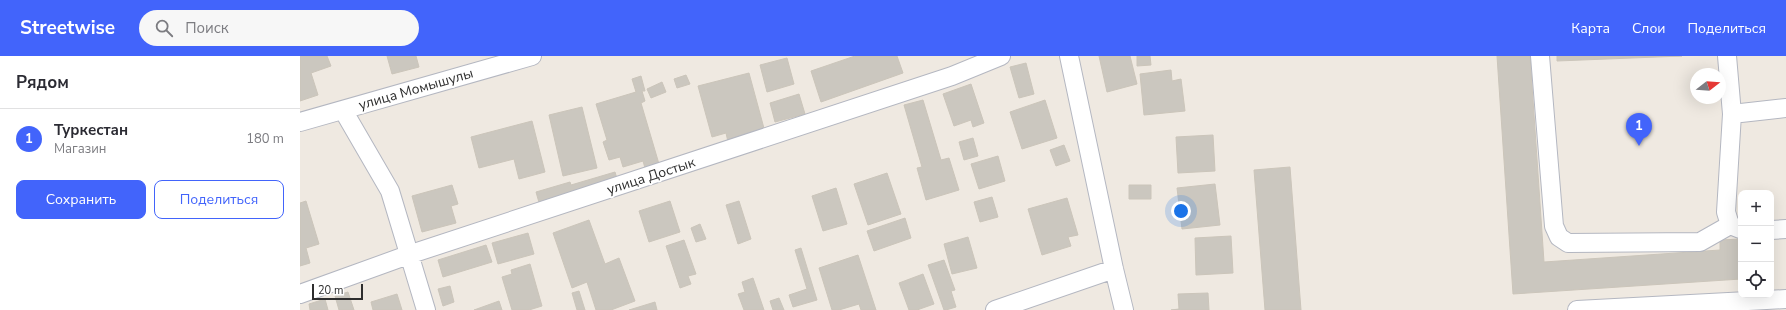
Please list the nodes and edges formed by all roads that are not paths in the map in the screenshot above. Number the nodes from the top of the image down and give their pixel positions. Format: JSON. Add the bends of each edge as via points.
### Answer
{"nodes":[{"id":1,"x":532,"y":56,"type":"edge"},
{"id":2,"x":1001,"y":56,"type":"edge"},
{"id":3,"x":1069,"y":56,"type":"edge"},
{"id":4,"x":1540,"y":56,"type":"edge"},
{"id":5,"x":1727,"y":56,"type":"edge"},
{"id":6,"x":506,"y":60,"type":"edge"},
{"id":7,"x":1786,"y":108,"type":"edge"},
{"id":8,"x":343,"y":110,"type":"junction"},
{"id":9,"x":1732,"y":114,"type":"junction"},
{"id":10,"x":300,"y":122,"type":"edge"},
{"id":11,"x":1735,"y":227,"type":"edge"},
{"id":12,"x":1786,"y":229,"type":"edge"},
{"id":13,"x":1774,"y":230,"type":"edge"},
{"id":14,"x":408,"y":255,"type":"junction"},
{"id":15,"x":1114,"y":269,"type":"junction"},
{"id":16,"x":300,"y":294,"type":"edge"},
{"id":17,"x":1786,"y":299,"type":"edge"},
{"id":18,"x":426,"y":310,"type":"edge"},
{"id":19,"x":994,"y":310,"type":"edge"},
{"id":20,"x":1124,"y":310,"type":"edge"},
{"id":21,"x":1577,"y":310,"type":"edge"}],
"edges":[{"from":1,"to":6,"type":"street","name":"улица Момышулы"},
{"from":2,"to":14,"type":"street","name":"улица Достык","via":[[952,76]]},
{"from":3,"to":15,"type":"street"},
{"from":4,"to":11,"type":"street","via":[[1554,226],[1559,237],[1568,243],[1700,242]]},
{"from":5,"to":9,"type":"street"},
{"from":6,"to":8,"type":"street","name":"улица Момышулы"},
{"from":7,"to":9,"type":"street"},
{"from":8,"to":10,"type":"street","name":"улица Момышулы"},
{"from":8,"to":14,"type":"street","via":[[390,191]]},
{"from":9,"to":11,"type":"street","via":[[1726,212]]},
{"from":12,"to":13,"type":"street"},
{"from":14,"to":16,"type":"street","name":"улица Достык"},
{"from":14,"to":18,"type":"street"},
{"from":15,"to":19,"type":"street"},
{"from":15,"to":20,"type":"street"},
{"from":17,"to":21,"type":"street"}]}
